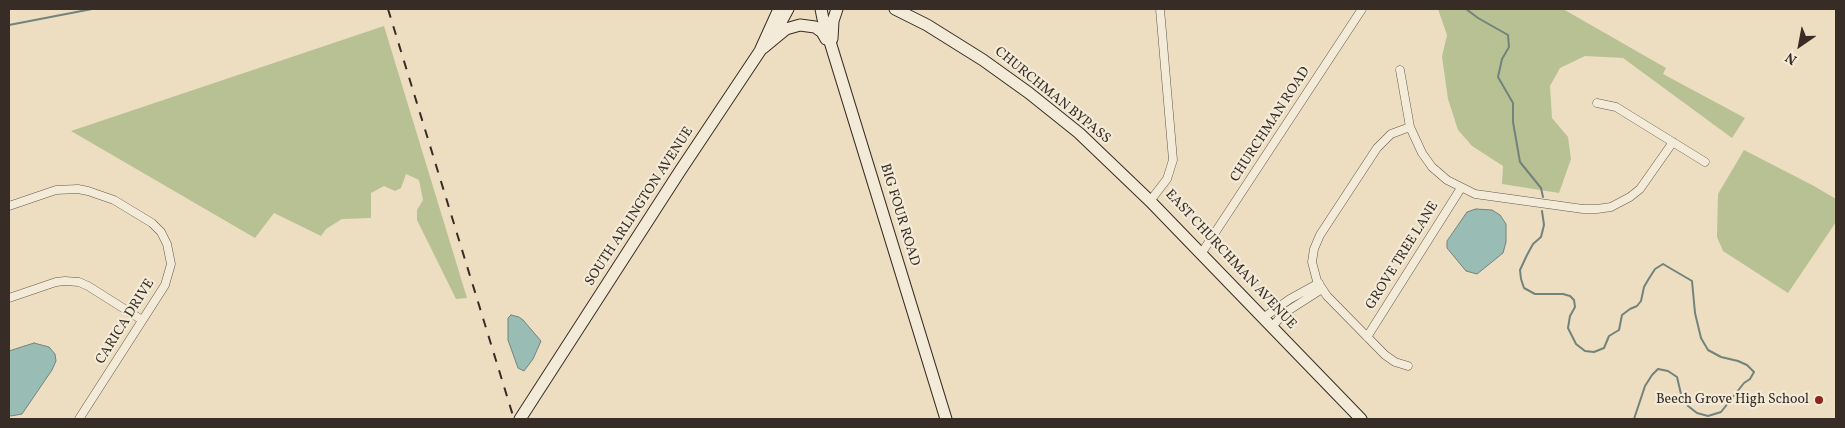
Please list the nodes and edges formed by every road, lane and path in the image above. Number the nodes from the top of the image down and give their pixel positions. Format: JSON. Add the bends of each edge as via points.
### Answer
{"nodes":[{"id":1,"x":778,"y":9,"type":"edge"},
{"id":2,"x":788,"y":9,"type":"edge"},
{"id":3,"x":837,"y":9,"type":"edge"},
{"id":4,"x":888,"y":9,"type":"edge"},
{"id":5,"x":895,"y":9,"type":"edge"},
{"id":6,"x":1160,"y":9,"type":"edge"},
{"id":7,"x":1362,"y":9,"type":"edge"},
{"id":8,"x":820,"y":12,"type":"edge"},
{"id":9,"x":927,"y":25,"type":"junction"},
{"id":10,"x":771,"y":41,"type":"junction"},
{"id":11,"x":832,"y":48,"type":"junction"},
{"id":12,"x":760,"y":51,"type":"junction"},
{"id":13,"x":1400,"y":70,"type":"dead end"},
{"id":14,"x":1597,"y":103,"type":"dead end"},
{"id":15,"x":1410,"y":126,"type":"junction"},
{"id":16,"x":1673,"y":142,"type":"junction"},
{"id":17,"x":1705,"y":162,"type":"dead end"},
{"id":18,"x":1461,"y":188,"type":"junction"},
{"id":19,"x":1150,"y":201,"type":"junction"},
{"id":20,"x":9,"y":206,"type":"edge"},
{"id":21,"x":1201,"y":254,"type":"junction"},
{"id":22,"x":1320,"y":286,"type":"junction"},
{"id":23,"x":9,"y":298,"type":"edge"},
{"id":24,"x":1263,"y":318,"type":"junction"},
{"id":25,"x":142,"y":320,"type":"junction"},
{"id":26,"x":1272,"y":327,"type":"junction"},
{"id":27,"x":1367,"y":336,"type":"junction"},
{"id":28,"x":1408,"y":366,"type":"dead end"},
{"id":29,"x":79,"y":419,"type":"edge"},
{"id":30,"x":520,"y":419,"type":"edge"},
{"id":31,"x":946,"y":419,"type":"edge"},
{"id":32,"x":1361,"y":419,"type":"edge"}],
"edges":[{"from":1,"to":12,"type":"street","name":"SOUTH ARLINGTON AVENUE"},
{"from":2,"to":10,"type":"street"},
{"from":3,"to":11,"type":"street"},
{"from":4,"to":9,"type":"street","name":"CHURCHMAN BYPASS"},
{"from":5,"to":9,"type":"street","name":"CHURCHMAN BYPASS"},
{"from":6,"to":19,"type":"street","name":"EAST CHURCHMAN AVENUE","via":[[1173,160],[1167,179]]},
{"from":7,"to":21,"type":"street","name":"CHURCHMAN ROAD"},
{"from":8,"to":11,"type":"street","name":"BIG FOUR ROAD"},
{"from":9,"to":19,"type":"street","name":"CHURCHMAN BYPASS","via":[[1029,93],[1078,132]]},
{"from":10,"to":11,"type":"street","via":[[786,29],[805,24],[819,29]]},
{"from":10,"to":12,"type":"street"},
{"from":11,"to":31,"type":"street","name":"BIG FOUR ROAD"},
{"from":12,"to":30,"type":"street","name":"SOUTH ARLINGTON AVENUE"},
{"from":13,"to":15,"type":"street"},
{"from":14,"to":16,"type":"street","via":[[1616,107]]},
{"from":15,"to":18,"type":"street","via":[[1432,167]]},
{"from":15,"to":22,"type":"street","via":[[1382,140],[1320,236],[1312,265]]},
{"from":16,"to":17,"type":"street"},
{"from":16,"to":18,"type":"street","via":[[1640,189],[1611,207],[1574,208],[1488,197]]},
{"from":18,"to":27,"type":"street","name":"GROVE TREE LANE"},
{"from":19,"to":21,"type":"street","name":"EAST CHURCHMAN AVENUE"},
{"from":20,"to":25,"type":"street","name":"CARICA DRIVE","via":[[56,190],[78,189],[114,200],[152,223],[161,232],[170,251],[170,272]]},
{"from":21,"to":24,"type":"street","name":"EAST CHURCHMAN AVENUE"},
{"from":22,"to":24,"type":"street","via":[[1290,299]]},
{"from":22,"to":26,"type":"street"},
{"from":22,"to":27,"type":"street"},
{"from":23,"to":25,"type":"street","via":[[56,282],[79,282]]},
{"from":24,"to":26,"type":"street","name":"EAST CHURCHMAN AVENUE"},
{"from":25,"to":29,"type":"street","name":"CARICA DRIVE"},
{"from":26,"to":32,"type":"street","name":"EAST CHURCHMAN AVENUE"},
{"from":27,"to":28,"type":"street","via":[[1385,355]]}]}
